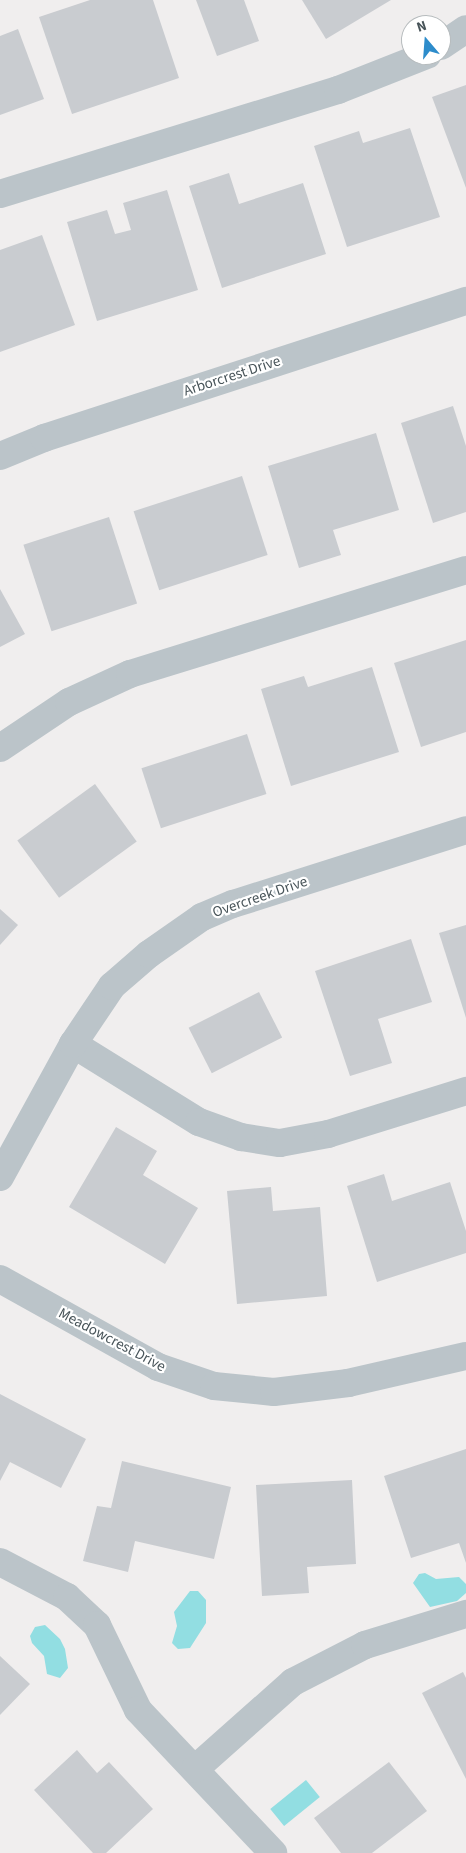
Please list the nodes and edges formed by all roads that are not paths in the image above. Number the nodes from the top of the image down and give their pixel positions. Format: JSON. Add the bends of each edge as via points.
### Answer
{"nodes":[{"id":1,"x":466,"y":29,"type":"edge"},
{"id":2,"x":451,"y":39,"type":"edge"},
{"id":3,"x":402,"y":65,"type":"edge"},
{"id":4,"x":0,"y":194,"type":"edge"},
{"id":5,"x":466,"y":300,"type":"edge"},
{"id":6,"x":0,"y":456,"type":"edge"},
{"id":7,"x":466,"y":570,"type":"edge"},
{"id":8,"x":0,"y":748,"type":"edge"},
{"id":9,"x":466,"y":830,"type":"edge"},
{"id":10,"x":73,"y":1044,"type":"junction"},
{"id":11,"x":466,"y":1091,"type":"edge"},
{"id":12,"x":0,"y":1177,"type":"edge"},
{"id":13,"x":0,"y":1279,"type":"edge"},
{"id":14,"x":466,"y":1356,"type":"edge"},
{"id":15,"x":0,"y":1562,"type":"edge"},
{"id":16,"x":466,"y":1614,"type":"edge"},
{"id":17,"x":195,"y":1769,"type":"junction"},
{"id":18,"x":273,"y":1853,"type":"edge"}],
"edges":[{"from":1,"to":2,"type":"street"},
{"from":3,"to":4,"type":"street","via":[[338,90]]},
{"from":5,"to":6,"type":"street","name":"Arborcrest Drive","via":[[44,438]]},
{"from":7,"to":8,"type":"street","via":[[130,674],[69,702]]},
{"from":9,"to":10,"type":"street","name":"Overcreek Drive","via":[[233,904],[202,917],[149,954],[112,986]]},
{"from":10,"to":11,"type":"street","via":[[199,1122],[241,1137],[280,1143],[328,1134]]},
{"from":10,"to":12,"type":"street","name":"Overcreek Drive"},
{"from":13,"to":14,"type":"street","name":"Meadowcrest Drive","via":[[158,1367],[214,1386],[274,1392],[302,1389],[414,1370]]},
{"from":15,"to":17,"type":"street","via":[[67,1597],[97,1625],[138,1710]]},
{"from":16,"to":17,"type":"street","via":[[365,1645],[293,1682]]},
{"from":17,"to":18,"type":"street"}]}
